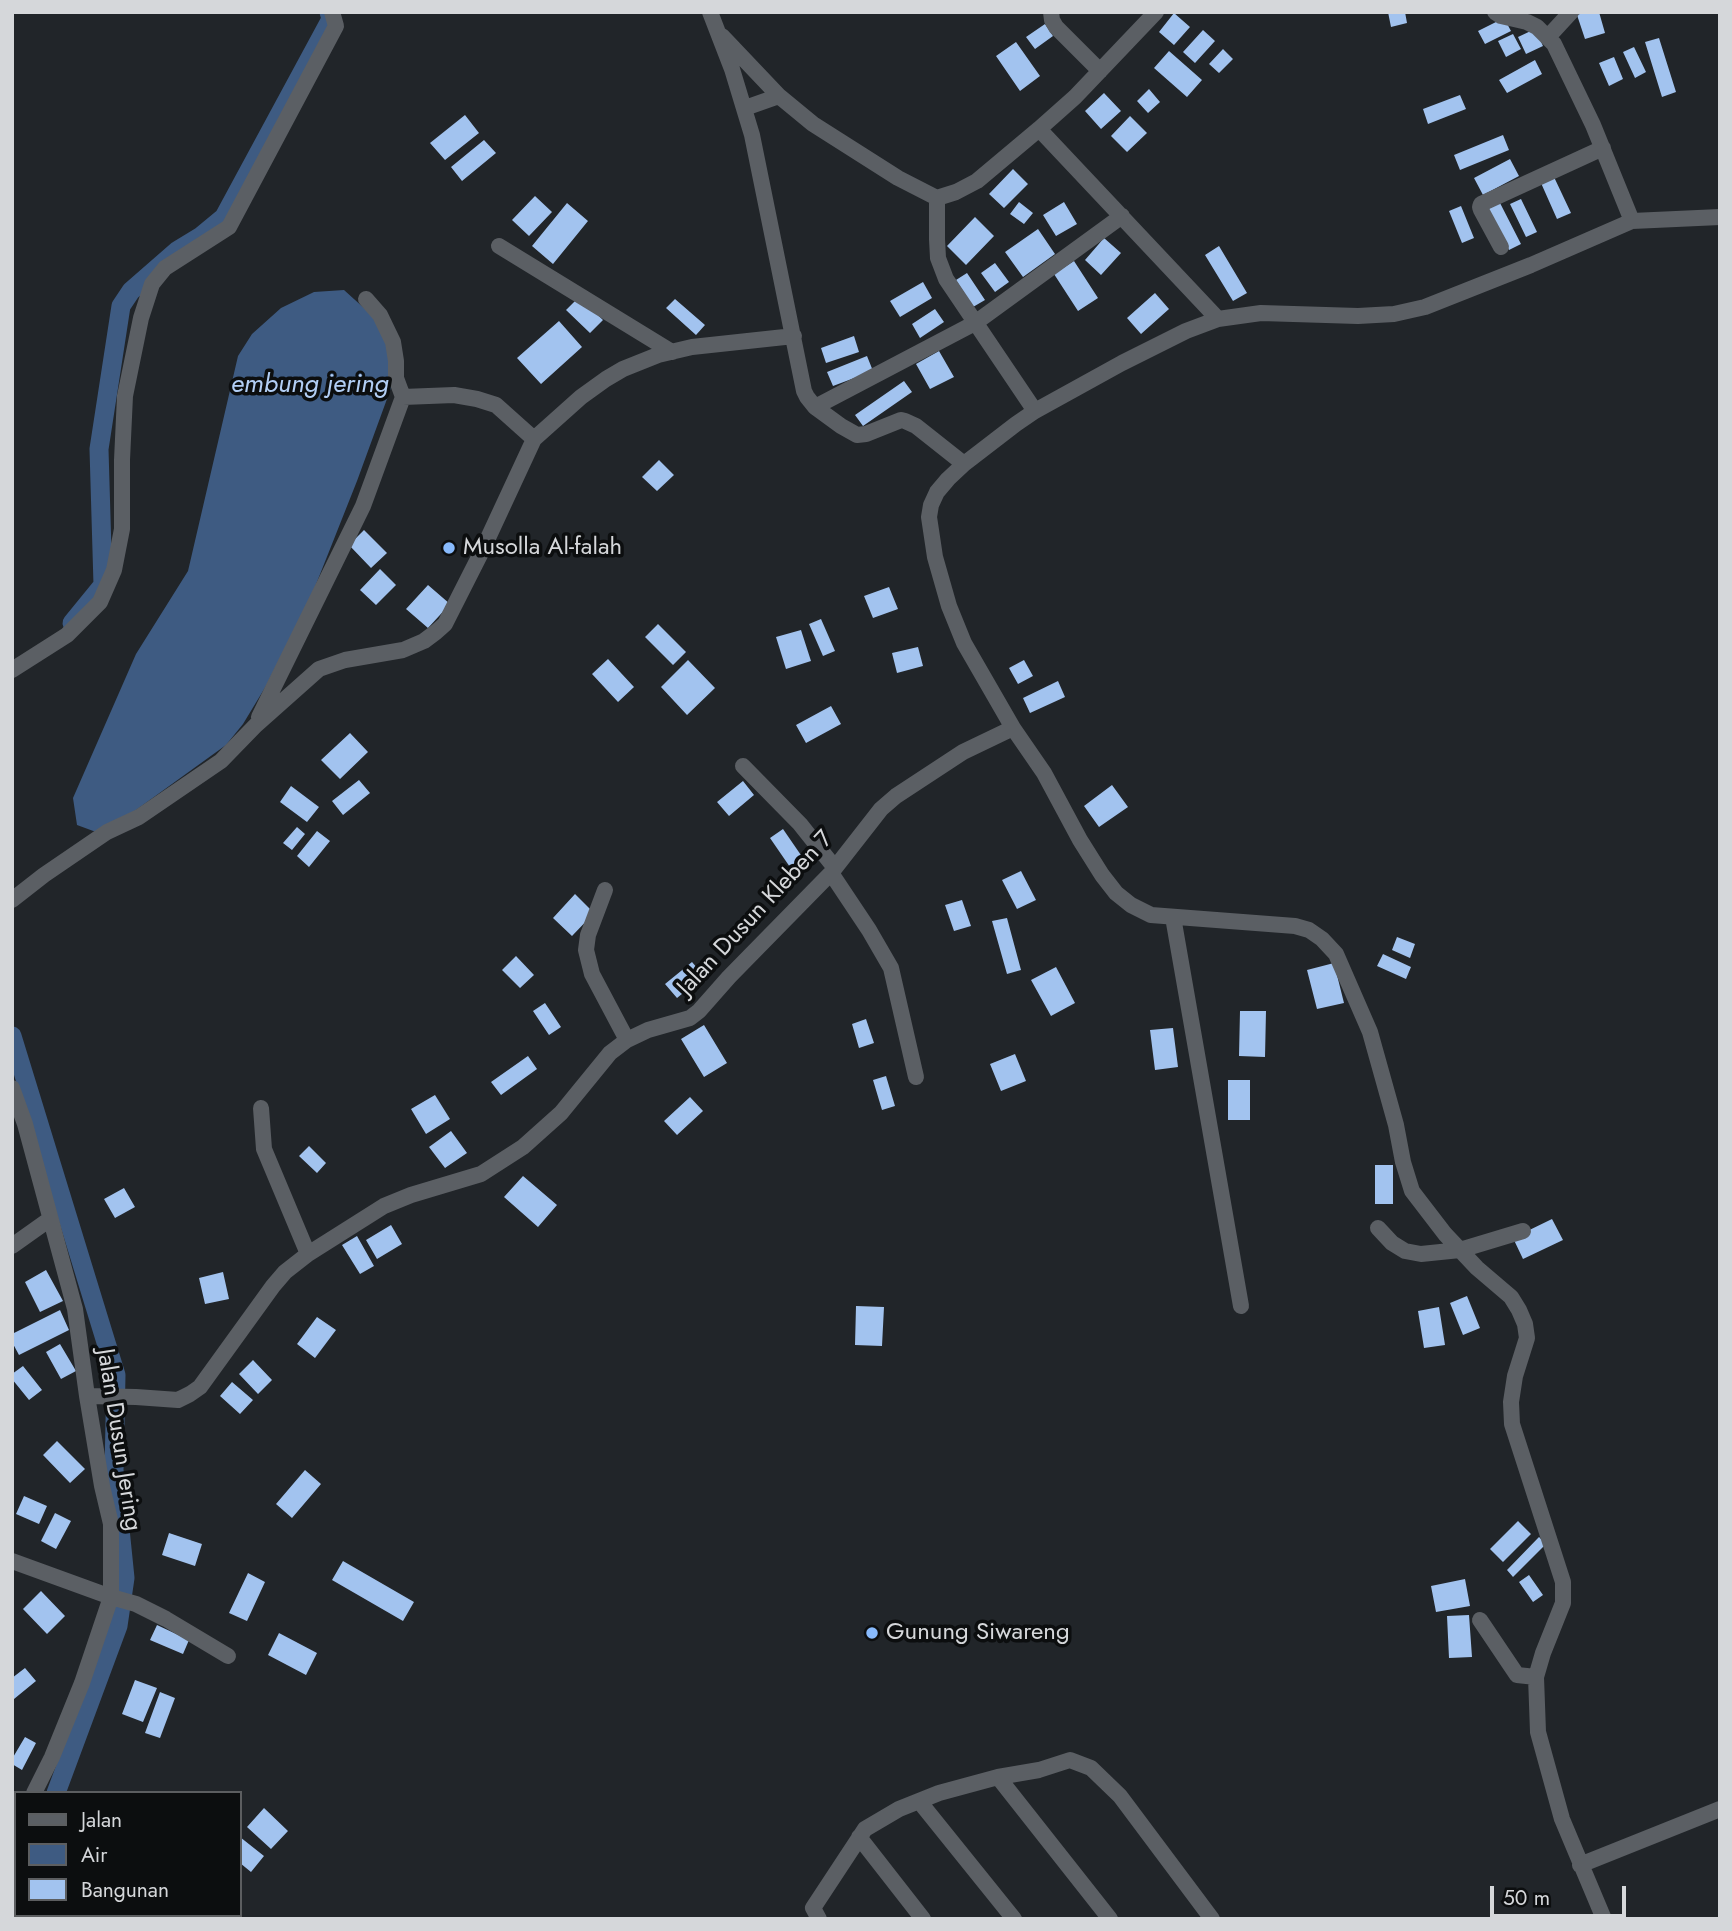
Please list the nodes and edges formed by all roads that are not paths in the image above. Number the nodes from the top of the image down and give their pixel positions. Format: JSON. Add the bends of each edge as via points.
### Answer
{"nodes":[{"id":1,"x":332,"y":12,"type":"edge"},
{"id":2,"x":710,"y":12,"type":"edge"},
{"id":3,"x":1051,"y":12,"type":"edge"},
{"id":4,"x":1156,"y":12,"type":"edge"},
{"id":5,"x":1495,"y":12,"type":"edge"},
{"id":6,"x":1571,"y":12,"type":"edge"},
{"id":7,"x":716,"y":29,"type":"junction"},
{"id":8,"x":1548,"y":37,"type":"junction"},
{"id":9,"x":1100,"y":71,"type":"junction"},
{"id":10,"x":779,"y":96,"type":"junction"},
{"id":11,"x":745,"y":108,"type":"junction"},
{"id":12,"x":1039,"y":129,"type":"junction"},
{"id":13,"x":1603,"y":148,"type":"junction"},
{"id":14,"x":937,"y":198,"type":"junction"},
{"id":15,"x":1122,"y":216,"type":"junction"},
{"id":16,"x":1720,"y":217,"type":"edge"},
{"id":17,"x":1632,"y":221,"type":"junction"},
{"id":18,"x":499,"y":246,"type":"dead end"},
{"id":19,"x":1501,"y":247,"type":"dead end"},
{"id":20,"x":366,"y":299,"type":"dead end"},
{"id":21,"x":1218,"y":319,"type":"junction"},
{"id":22,"x":975,"y":323,"type":"junction"},
{"id":23,"x":794,"y":336,"type":"junction"},
{"id":24,"x":672,"y":352,"type":"junction"},
{"id":25,"x":402,"y":397,"type":"junction"},
{"id":26,"x":815,"y":407,"type":"junction"},
{"id":27,"x":1035,"y":411,"type":"junction"},
{"id":28,"x":534,"y":439,"type":"junction"},
{"id":29,"x":964,"y":464,"type":"junction"},
{"id":30,"x":12,"y":670,"type":"edge"},
{"id":31,"x":256,"y":724,"type":"junction"},
{"id":32,"x":1013,"y":728,"type":"junction"},
{"id":33,"x":743,"y":766,"type":"dead end"},
{"id":34,"x":833,"y":870,"type":"junction"},
{"id":35,"x":605,"y":890,"type":"dead end"},
{"id":36,"x":12,"y":900,"type":"edge"},
{"id":37,"x":1173,"y":916,"type":"junction"},
{"id":38,"x":627,"y":1040,"type":"junction"},
{"id":39,"x":916,"y":1077,"type":"dead end"},
{"id":40,"x":12,"y":1088,"type":"edge"},
{"id":41,"x":261,"y":1108,"type":"dead end"},
{"id":42,"x":50,"y":1219,"type":"junction"},
{"id":43,"x":1378,"y":1228,"type":"dead end"},
{"id":44,"x":1522,"y":1230,"type":"dead end"},
{"id":45,"x":12,"y":1247,"type":"edge"},
{"id":46,"x":1460,"y":1250,"type":"junction"},
{"id":47,"x":308,"y":1254,"type":"junction"},
{"id":48,"x":1241,"y":1306,"type":"dead end"},
{"id":49,"x":87,"y":1396,"type":"junction"},
{"id":50,"x":12,"y":1561,"type":"edge"},
{"id":51,"x":119,"y":1600,"type":"junction"},
{"id":52,"x":1480,"y":1620,"type":"dead end"},
{"id":53,"x":228,"y":1656,"type":"dead end"},
{"id":54,"x":1536,"y":1677,"type":"junction"},
{"id":55,"x":998,"y":1777,"type":"junction"},
{"id":56,"x":35,"y":1791,"type":"edge"},
{"id":57,"x":919,"y":1801,"type":"junction"},
{"id":58,"x":1720,"y":1809,"type":"edge"},
{"id":59,"x":859,"y":1837,"type":"junction"},
{"id":60,"x":1580,"y":1865,"type":"junction"},
{"id":61,"x":819,"y":1919,"type":"edge"},
{"id":62,"x":923,"y":1919,"type":"edge"},
{"id":63,"x":1014,"y":1919,"type":"edge"},
{"id":64,"x":1110,"y":1919,"type":"edge"},
{"id":65,"x":1212,"y":1919,"type":"edge"},
{"id":66,"x":1604,"y":1919,"type":"edge"}],
"edges":[{"from":1,"to":30,"type":"street","via":[[336,26],[229,227],[165,268],[152,284],[125,396],[120,542],[100,602],[67,635]]},
{"from":2,"to":7,"type":"street"},
{"from":3,"to":9,"type":"street","via":[[1056,27]]},
{"from":4,"to":9,"type":"street"},
{"from":5,"to":8,"type":"street","via":[[1527,22]]},
{"from":6,"to":8,"type":"street"},
{"from":7,"to":10,"type":"street"},
{"from":7,"to":11,"type":"street"},
{"from":8,"to":13,"type":"street"},
{"from":9,"to":12,"type":"street"},
{"from":10,"to":11,"type":"street"},
{"from":10,"to":14,"type":"street","via":[[842,144]]},
{"from":11,"to":23,"type":"street"},
{"from":12,"to":14,"type":"street","via":[[977,181]]},
{"from":12,"to":15,"type":"street"},
{"from":13,"to":17,"type":"street"},
{"from":13,"to":19,"type":"street","via":[[1481,204]]},
{"from":14,"to":22,"type":"street","via":[[938,258]]},
{"from":15,"to":21,"type":"street"},
{"from":15,"to":22,"type":"street"},
{"from":16,"to":17,"type":"street"},
{"from":17,"to":21,"type":"street","via":[[1425,307],[1358,316],[1261,313]]},
{"from":18,"to":24,"type":"street"},
{"from":20,"to":25,"type":"street","via":[[393,342]]},
{"from":21,"to":27,"type":"street","via":[[1185,331]]},
{"from":22,"to":26,"type":"street"},
{"from":22,"to":27,"type":"street"},
{"from":23,"to":24,"type":"street"},
{"from":23,"to":26,"type":"street","via":[[804,391]]},
{"from":24,"to":28,"type":"street","via":[[606,379]]},
{"from":25,"to":28,"type":"street","via":[[454,395],[496,405]]},
{"from":25,"to":31,"type":"street","via":[[363,506]]},
{"from":26,"to":29,"type":"street","via":[[857,435],[905,421]]},
{"from":27,"to":29,"type":"street"},
{"from":28,"to":31,"type":"street","via":[[445,624],[403,650],[345,660],[319,670]]},
{"from":29,"to":32,"type":"street","via":[[930,505],[934,557],[964,643]]},
{"from":31,"to":36,"type":"street","via":[[221,761],[139,817],[107,832]]},
{"from":32,"to":34,"type":"street","name":"Jalan Dusun Kleben 7","via":[[963,752],[896,796]]},
{"from":32,"to":37,"type":"street","via":[[1116,893],[1152,915]]},
{"from":33,"to":34,"type":"street","via":[[800,824]]},
{"from":34,"to":38,"type":"street","name":"Jalan Dusun Kleben 7","via":[[699,1011]]},
{"from":34,"to":39,"type":"street","via":[[891,968]]},
{"from":35,"to":38,"type":"street","via":[[586,950],[592,974]]},
{"from":37,"to":46,"type":"street","via":[[1295,926],[1309,930],[1336,954],[1370,1032],[1412,1191]]},
{"from":37,"to":48,"type":"street"},
{"from":38,"to":47,"type":"street","name":"Jalan Dusun Kleben 7","via":[[600,1063],[561,1114],[504,1160],[481,1174],[384,1206]]},
{"from":40,"to":42,"type":"street","name":"Jalan Dusun Jering"},
{"from":41,"to":47,"type":"street","via":[[264,1149]]},
{"from":42,"to":45,"type":"street"},
{"from":42,"to":49,"type":"street","name":"Jalan Dusun Jering","via":[[75,1309]]},
{"from":43,"to":46,"type":"street","via":[[1405,1251]]},
{"from":44,"to":46,"type":"street"},
{"from":46,"to":54,"type":"street","via":[[1511,1297],[1525,1324],[1527,1338],[1511,1402],[1512,1424],[1563,1582],[1563,1603]]},
{"from":47,"to":49,"type":"street","name":"Jalan Dusun Kleben 7","via":[[273,1286],[200,1387],[184,1399]]},
{"from":49,"to":51,"type":"street","name":"Jalan Dusun Jering","via":[[111,1524]]},
{"from":50,"to":51,"type":"street"},
{"from":51,"to":53,"type":"street","via":[[166,1619]]},
{"from":51,"to":56,"type":"street","name":"Jalan Dusun Jering"},
{"from":52,"to":54,"type":"street","via":[[1517,1675]]},
{"from":54,"to":60,"type":"street","via":[[1538,1732]]},
{"from":55,"to":57,"type":"street"},
{"from":55,"to":64,"type":"street"},
{"from":55,"to":65,"type":"street","via":[[1070,1760],[1091,1768],[1120,1796]]},
{"from":57,"to":59,"type":"street","via":[[865,1829]]},
{"from":57,"to":63,"type":"street"},
{"from":58,"to":60,"type":"street"},
{"from":59,"to":61,"type":"street","via":[[813,1908]]},
{"from":59,"to":62,"type":"street"},
{"from":60,"to":66,"type":"street"}]}
